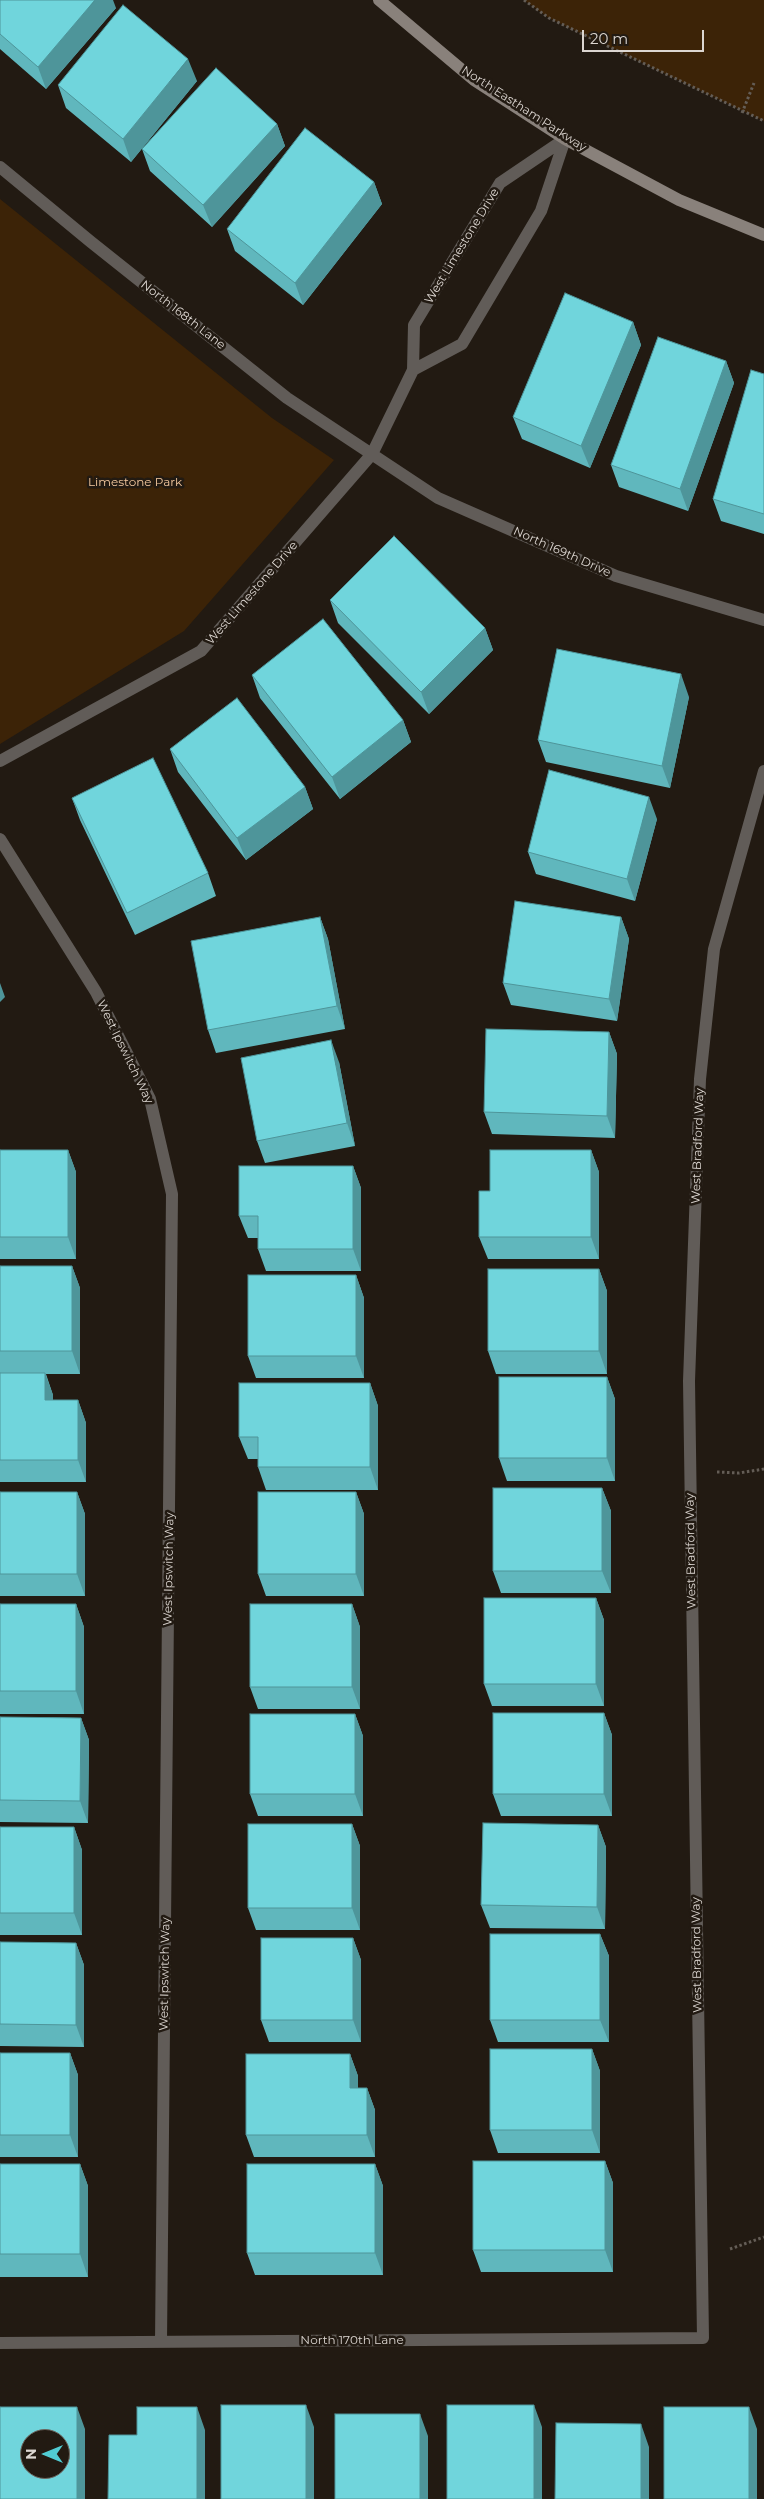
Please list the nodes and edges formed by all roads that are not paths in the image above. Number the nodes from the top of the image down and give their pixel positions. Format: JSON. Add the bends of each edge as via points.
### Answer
{"nodes":[{"id":1,"x":379,"y":0,"type":"edge"},
{"id":2,"x":565,"y":139,"type":"junction"},
{"id":3,"x":0,"y":166,"type":"edge"},
{"id":4,"x":764,"y":236,"type":"edge"},
{"id":5,"x":413,"y":370,"type":"junction"},
{"id":6,"x":372,"y":454,"type":"junction"},
{"id":7,"x":764,"y":620,"type":"edge"},
{"id":8,"x":0,"y":761,"type":"edge"},
{"id":9,"x":764,"y":771,"type":"edge"},
{"id":10,"x":0,"y":839,"type":"edge"},
{"id":11,"x":703,"y":2338,"type":"joint"},
{"id":12,"x":161,"y":2341,"type":"junction"},
{"id":13,"x":0,"y":2343,"type":"edge"}],
"edges":[{"from":1,"to":2,"type":"street","name":"North Eastham Parkway","via":[[474,80]]},
{"from":2,"to":4,"type":"street","name":"North Eastham Parkway","via":[[679,200]]},
{"from":2,"to":5,"type":"street","via":[[541,211],[462,344]]},
{"from":2,"to":5,"type":"street","name":"West Limestone Drive","via":[[500,183],[414,325]]},
{"from":3,"to":6,"type":"street","name":"North 168th Lane","via":[[90,242],[287,398]]},
{"from":5,"to":6,"type":"street","name":"West Limestone Drive"},
{"from":6,"to":7,"type":"street","name":"North 169th Drive","via":[[438,498],[616,576]]},
{"from":6,"to":8,"type":"street","name":"West Limestone Drive","via":[[201,651]]},
{"from":9,"to":11,"type":"street","name":"West Bradford Way","via":[[713,958],[700,1079],[689,1381]]},
{"from":10,"to":12,"type":"street","name":"West Ipswitch Way","via":[[96,992],[150,1099],[172,1194]]},
{"from":11,"to":12,"type":"street","name":"North 170th Lane"},
{"from":12,"to":13,"type":"street","name":"North 170th Lane"}]}
